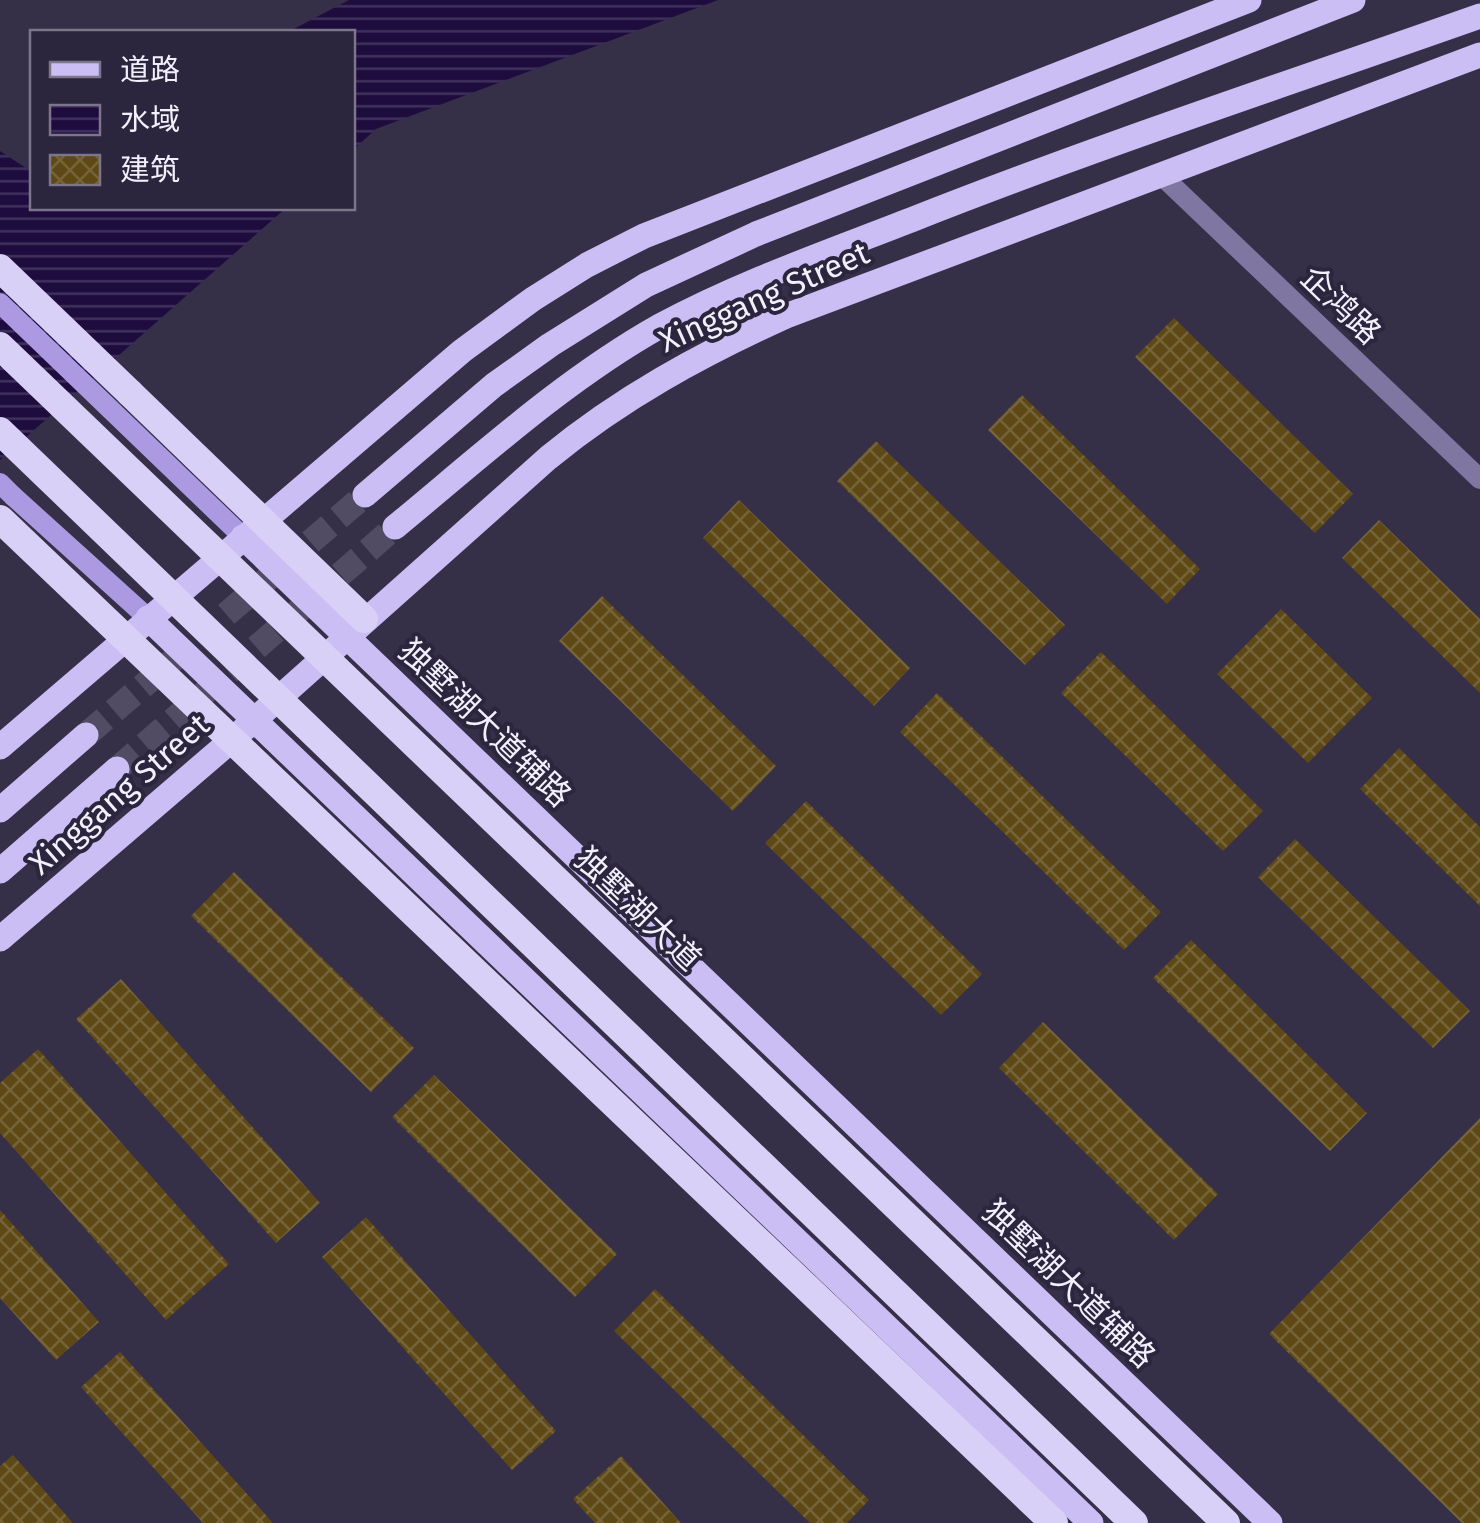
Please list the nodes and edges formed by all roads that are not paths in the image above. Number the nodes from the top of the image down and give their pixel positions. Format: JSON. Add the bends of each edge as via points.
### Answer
{"nodes":[{"id":1,"x":1249,"y":0,"type":"edge"},
{"id":2,"x":1353,"y":0,"type":"edge"},
{"id":3,"x":1480,"y":16,"type":"edge"},
{"id":4,"x":1480,"y":55,"type":"edge"},
{"id":5,"x":1160,"y":174,"type":"junction"},
{"id":6,"x":0,"y":268,"type":"edge"},
{"id":7,"x":0,"y":304,"type":"edge"},
{"id":8,"x":0,"y":346,"type":"edge"},
{"id":9,"x":0,"y":431,"type":"edge"},
{"id":10,"x":1480,"y":479,"type":"edge"},
{"id":11,"x":365,"y":495,"type":"tunnel mouth"},
{"id":12,"x":4,"y":499,"type":"edge"},
{"id":13,"x":396,"y":526,"type":"tunnel mouth"},
{"id":14,"x":252,"y":529,"type":"junction"},
{"id":15,"x":148,"y":618,"type":"junction"},
{"id":16,"x":355,"y":627,"type":"junction"},
{"id":17,"x":126,"y":636,"type":"junction"},
{"id":18,"x":243,"y":729,"type":"junction"},
{"id":19,"x":86,"y":735,"type":"tunnel mouth"},
{"id":20,"x":0,"y":746,"type":"edge"},
{"id":21,"x":116,"y":770,"type":"tunnel mouth"},
{"id":22,"x":0,"y":810,"type":"edge"},
{"id":23,"x":0,"y":871,"type":"edge"},
{"id":24,"x":0,"y":939,"type":"edge"},
{"id":25,"x":1054,"y":1523,"type":"edge"},
{"id":26,"x":1090,"y":1523,"type":"edge"},
{"id":27,"x":1134,"y":1523,"type":"edge"},
{"id":28,"x":1226,"y":1523,"type":"edge"},
{"id":29,"x":1270,"y":1523,"type":"edge"}],
"edges":[{"from":1,"to":14,"type":"main road","via":[[738,197],[587,265],[475,341]]},
{"from":2,"to":11,"type":"main road","name":"Xinggang Street","via":[[756,234],[646,285],[494,386]]},
{"from":3,"to":13,"type":"main road","name":"Xinggang Street","via":[[982,192],[693,309],[574,382]]},
{"from":4,"to":5,"type":"main road","name":"Xinggang Street"},
{"from":5,"to":10,"type":"street","name":"企鸿路"},
{"from":5,"to":16,"type":"main road","name":"Xinggang Street","via":[[786,316],[654,381],[548,458]]},
{"from":6,"to":14,"type":"highway","bridge":true,"via":[[130,393]]},
{"from":7,"to":14,"type":"main road"},
{"from":8,"to":28,"type":"highway","name":"独墅湖大道","bridge":true},
{"from":9,"to":27,"type":"highway","bridge":true},
{"from":12,"to":15,"type":"main road"},
{"from":12,"to":17,"type":"highway"},
{"from":14,"to":15,"type":"main road"},
{"from":14,"to":16,"type":"highway"},
{"from":15,"to":17,"type":"main road"},
{"from":15,"to":18,"type":"main road"},
{"from":16,"to":18,"type":"main road","name":"Xinggang Street"},
{"from":16,"to":29,"type":"main road","name":"独墅湖大道辅路"},
{"from":17,"to":18,"type":"highway"},
{"from":17,"to":20,"type":"main road"},
{"from":18,"to":24,"type":"main road","name":"Xinggang Street"},
{"from":18,"to":25,"type":"highway","via":[[480,974]]},
{"from":18,"to":26,"type":"main road"},
{"from":19,"to":22,"type":"main road","name":"Xinggang Street"},
{"from":21,"to":23,"type":"main road","name":"Xinggang Street"}]}
